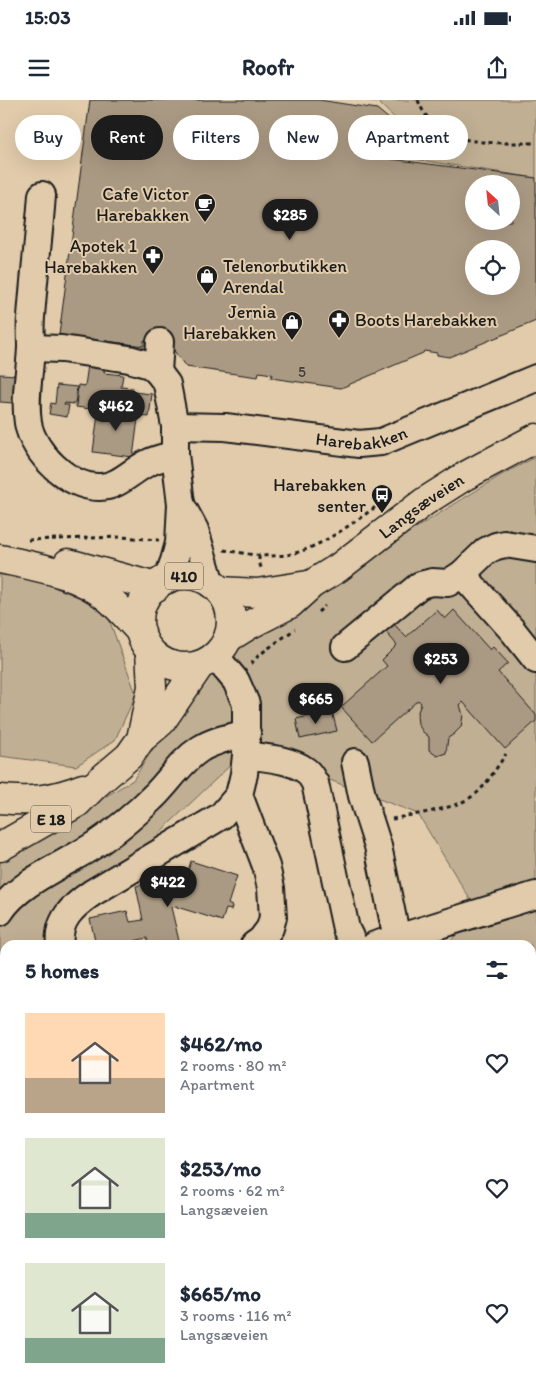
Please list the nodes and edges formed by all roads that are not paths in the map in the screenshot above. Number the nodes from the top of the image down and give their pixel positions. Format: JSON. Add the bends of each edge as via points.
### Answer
{"nodes":[{"id":1,"x":42,"y":195,"type":"dead end"},
{"id":2,"x":160,"y":342,"type":"dead end"},
{"id":3,"x":31,"y":348,"type":"junction"},
{"id":4,"x":158,"y":372,"type":"junction"},
{"id":5,"x":536,"y":378,"type":"edge"},
{"id":6,"x":175,"y":426,"type":"junction"},
{"id":7,"x":536,"y":438,"type":"edge"},
{"id":8,"x":175,"y":454,"type":"junction"},
{"id":9,"x":181,"y":504,"type":"junction"},
{"id":10,"x":13,"y":543,"type":"edge"},
{"id":11,"x":536,"y":549,"type":"edge"},
{"id":12,"x":0,"y":559,"type":"edge"},
{"id":13,"x":462,"y":574,"type":"junction"},
{"id":14,"x":161,"y":583,"type":"junction"},
{"id":15,"x":312,"y":584,"type":"junction"},
{"id":16,"x":216,"y":587,"type":"junction"},
{"id":17,"x":525,"y":628,"type":"edge"},
{"id":18,"x":145,"y":641,"type":"junction"},
{"id":19,"x":346,"y":647,"type":"dead end"},
{"id":20,"x":214,"y":653,"type":"junction"},
{"id":21,"x":536,"y":660,"type":"edge"},
{"id":22,"x":142,"y":739,"type":"junction"},
{"id":23,"x":246,"y":744,"type":"junction"},
{"id":24,"x":355,"y":762,"type":"dead end"},
{"id":25,"x":96,"y":784,"type":"junction"},
{"id":26,"x":238,"y":795,"type":"junction"},
{"id":27,"x":0,"y":799,"type":"edge"},
{"id":28,"x":0,"y":847,"type":"edge"},
{"id":29,"x":536,"y":895,"type":"edge"},
{"id":30,"x":0,"y":912,"type":"edge"},
{"id":31,"x":400,"y":938,"type":"junction"},
{"id":32,"x":59,"y":940,"type":"edge"},
{"id":33,"x":261,"y":940,"type":"edge"},
{"id":34,"x":352,"y":940,"type":"edge"},
{"id":35,"x":393,"y":940,"type":"edge"}],
"edges":[{"from":1,"to":3,"type":"lane"},
{"from":2,"to":4,"type":"lane"},
{"from":3,"to":4,"type":"lane","via":[[129,359],[150,365]]},
{"from":3,"to":8,"type":"lane","via":[[26,394],[28,424],[36,444],[65,476],[80,484],[107,487],[150,461]]},
{"from":4,"to":6,"type":"lane","via":[[167,384]]},
{"from":5,"to":6,"type":"lane","name":"Harebakken","via":[[381,442],[359,444],[225,427]]},
{"from":6,"to":8,"type":"lane"},
{"from":7,"to":15,"type":"main road","name":"Langsæveien","number":"410","via":[[424,502]]},
{"from":8,"to":9,"type":"lane"},
{"from":9,"to":14,"type":"lane","via":[[174,561]]},
{"from":9,"to":16,"type":"lane","via":[[195,530]]},
{"from":10,"to":14,"type":"main road","number":"410","via":[[30,552],[125,579]]},
{"from":11,"to":13,"type":"lane","via":[[505,544],[496,546]]},
{"from":12,"to":18,"type":"main road","via":[[81,581],[108,599]]},
{"from":13,"to":17,"type":"lane"},
{"from":13,"to":19,"type":"lane","via":[[448,583],[420,585]]},
{"from":14,"to":16,"type":"main road","number":"410","via":[[178,576],[190,576]]},
{"from":14,"to":18,"type":"main road","number":"410","via":[[147,596],[142,607],[140,619]]},
{"from":15,"to":16,"type":"main road","name":"Langsæveien","number":"410","via":[[257,593]]},
{"from":15,"to":20,"type":"main road","name":"Langsæveien","number":"410","via":[[290,604],[249,625]]},
{"from":16,"to":20,"type":"main road","number":"410","via":[[227,602],[231,626]]},
{"from":17,"to":21,"type":"lane"},
{"from":18,"to":20,"type":"main road","via":[[160,660],[173,665],[186,667]]},
{"from":18,"to":22,"type":"main road","number":"E 18","via":[[152,687]]},
{"from":20,"to":22,"type":"main road","number":"E 18","via":[[162,722]]},
{"from":20,"to":23,"type":"lane","via":[[236,681],[246,704]]},
{"from":22,"to":25,"type":"main road","number":"E 18","via":[[129,756]]},
{"from":23,"to":26,"type":"lane","via":[[244,774]]},
{"from":23,"to":30,"type":"lane","via":[[215,741],[195,752],[123,824],[98,843],[17,891]]},
{"from":23,"to":34,"type":"lane","via":[[305,770],[315,783],[346,929]]},
{"from":24,"to":31,"type":"lane","via":[[378,846],[395,930]]},
{"from":25,"to":27,"type":"main road","number":"E 18","via":[[50,799]]},
{"from":25,"to":28,"type":"main road","number":"E 18","via":[[77,803]]},
{"from":26,"to":32,"type":"lane","via":[[221,816],[76,904],[61,925]]},
{"from":26,"to":33,"type":"lane","via":[[266,866],[271,888],[274,917]]},
{"from":29,"to":31,"type":"lane"},
{"from":31,"to":35,"type":"lane"}]}
